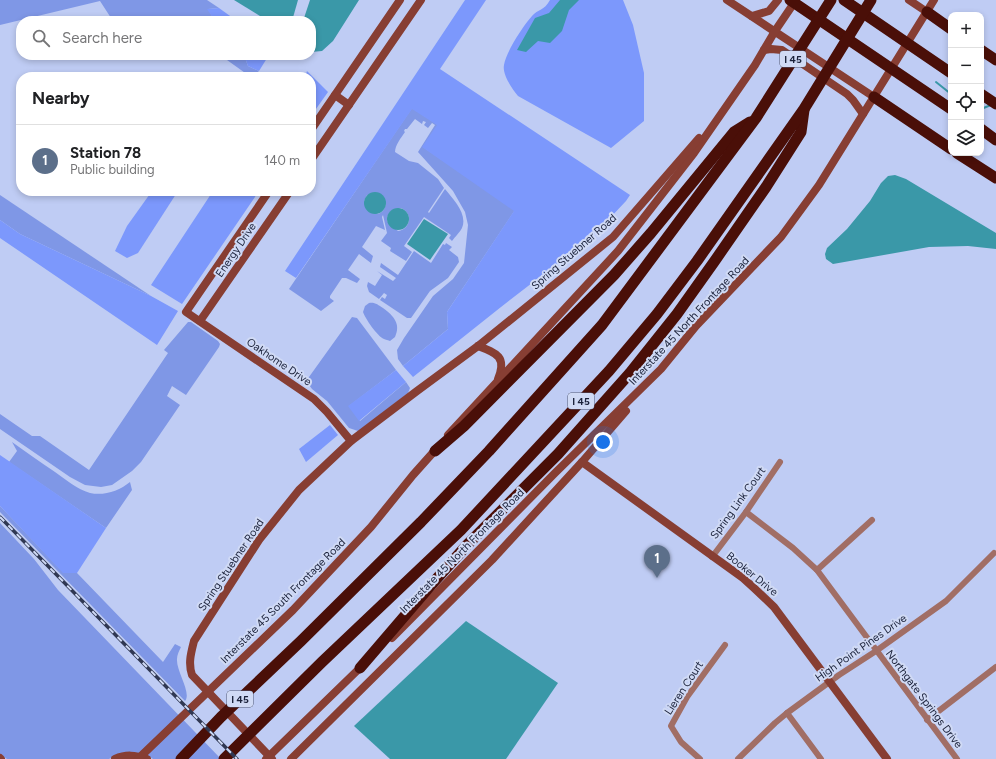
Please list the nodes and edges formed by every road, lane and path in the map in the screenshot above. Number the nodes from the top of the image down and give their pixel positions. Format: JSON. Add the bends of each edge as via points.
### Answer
{"nodes":[{"id":1,"x":400,"y":0,"type":"edge"},
{"id":2,"x":421,"y":0,"type":"edge"},
{"id":3,"x":727,"y":0,"type":"edge"},
{"id":4,"x":778,"y":0,"type":"edge"},
{"id":5,"x":792,"y":0,"type":"edge"},
{"id":6,"x":830,"y":0,"type":"edge"},
{"id":7,"x":844,"y":0,"type":"edge"},
{"id":8,"x":871,"y":0,"type":"edge"},
{"id":9,"x":909,"y":0,"type":"edge"},
{"id":10,"x":934,"y":0,"type":"edge"},
{"id":11,"x":926,"y":12,"type":"junction"},
{"id":12,"x":752,"y":16,"type":"junction"},
{"id":13,"x":948,"y":27,"type":"edge"},
{"id":14,"x":775,"y":31,"type":"junction"},
{"id":15,"x":764,"y":50,"type":"junction"},
{"id":16,"x":984,"y":52,"type":"edge"},
{"id":17,"x":996,"y":60,"type":"edge"},
{"id":18,"x":948,"y":71,"type":"edge"},
{"id":19,"x":335,"y":95,"type":"junction"},
{"id":20,"x":984,"y":96,"type":"edge"},
{"id":21,"x":874,"y":97,"type":"junction"},
{"id":22,"x":996,"y":104,"type":"edge"},
{"id":23,"x":349,"y":105,"type":"junction"},
{"id":24,"x":948,"y":107,"type":"edge"},
{"id":25,"x":804,"y":110,"type":"junction"},
{"id":26,"x":723,"y":112,"type":"junction"},
{"id":27,"x":862,"y":114,"type":"junction"},
{"id":28,"x":756,"y":118,"type":"junction"},
{"id":29,"x":316,"y":123,"type":"edge"},
{"id":30,"x":984,"y":132,"type":"edge"},
{"id":31,"x":996,"y":140,"type":"edge"},
{"id":32,"x":948,"y":148,"type":"edge"},
{"id":33,"x":316,"y":153,"type":"edge"},
{"id":34,"x":962,"y":156,"type":"edge"},
{"id":35,"x":996,"y":178,"type":"edge"},
{"id":36,"x":266,"y":196,"type":"edge"},
{"id":37,"x":287,"y":196,"type":"edge"},
{"id":38,"x":186,"y":312,"type":"joint"},
{"id":39,"x":200,"y":322,"type":"junction"},
{"id":40,"x":478,"y":346,"type":"junction"},
{"id":41,"x":661,"y":369,"type":"junction"},
{"id":42,"x":497,"y":382,"type":"junction"},
{"id":43,"x":351,"y":441,"type":"junction"},
{"id":44,"x":435,"y":451,"type":"junction"},
{"id":45,"x":582,"y":462,"type":"junction"},
{"id":46,"x":780,"y":462,"type":"dead end"},
{"id":47,"x":746,"y":512,"type":"junction"},
{"id":48,"x":872,"y":520,"type":"dead end"},
{"id":49,"x":994,"y":553,"type":"dead end"},
{"id":50,"x":712,"y":557,"type":"junction"},
{"id":51,"x":817,"y":570,"type":"junction"},
{"id":52,"x":725,"y":645,"type":"dead end"},
{"id":53,"x":876,"y":651,"type":"junction"},
{"id":54,"x":996,"y":667,"type":"edge"},
{"id":55,"x":360,"y":668,"type":"junction"},
{"id":56,"x":830,"y":682,"type":"junction"},
{"id":57,"x":787,"y":713,"type":"junction"},
{"id":58,"x":928,"y":720,"type":"junction"},
{"id":59,"x":115,"y":759,"type":"edge"},
{"id":60,"x":138,"y":759,"type":"edge"},
{"id":61,"x":147,"y":759,"type":"edge"},
{"id":62,"x":180,"y":759,"type":"edge"},
{"id":63,"x":224,"y":759,"type":"edge"},
{"id":64,"x":266,"y":759,"type":"edge"},
{"id":65,"x":272,"y":759,"type":"edge"},
{"id":66,"x":291,"y":759,"type":"edge"},
{"id":67,"x":700,"y":759,"type":"edge"},
{"id":68,"x":738,"y":759,"type":"edge"},
{"id":69,"x":821,"y":759,"type":"edge"},
{"id":70,"x":887,"y":759,"type":"edge"},
{"id":71,"x":957,"y":759,"type":"edge"}],
"edges":[{"from":1,"to":19,"type":"main road"},
{"from":2,"to":23,"type":"main road"},
{"from":3,"to":12,"type":"main road"},
{"from":4,"to":12,"type":"main road","via":[[769,11]]},
{"from":5,"to":14,"type":"main road"},
{"from":5,"to":24,"type":"highway"},
{"from":6,"to":28,"type":"highway","number":"I 45"},
{"from":7,"to":18,"type":"highway"},
{"from":8,"to":25,"type":"highway","number":"I 45"},
{"from":9,"to":11,"type":"main road"},
{"from":10,"to":11,"type":"main road","name":"Interstate 45 North Frontage Road"},
{"from":11,"to":13,"type":"highway"},
{"from":11,"to":21,"type":"main road","name":"Interstate 45 North Frontage Road"},
{"from":12,"to":14,"type":"main road"},
{"from":14,"to":15,"type":"main road"},
{"from":14,"to":21,"type":"main road"},
{"from":15,"to":26,"type":"main road"},
{"from":15,"to":27,"type":"main road","via":[[782,50],[838,88],[853,100]]},
{"from":16,"to":17,"type":"highway"},
{"from":19,"to":23,"type":"main road"},
{"from":19,"to":29,"type":"main road"},
{"from":20,"to":22,"type":"highway"},
{"from":21,"to":27,"type":"main road","name":"Interstate 45 North Frontage Road"},
{"from":21,"to":32,"type":"highway"},
{"from":23,"to":33,"type":"main road"},
{"from":25,"to":55,"type":"highway","via":[[801,132],[677,314],[630,373],[558,454],[467,545]]},
{"from":25,"to":63,"type":"highway","number":"I 45","via":[[697,261],[609,371],[460,530]]},
{"from":26,"to":40,"type":"main road","name":"Spring Stuebner Road","via":[[613,237]]},
{"from":26,"to":42,"type":"main road","via":[[618,251]]},
{"from":27,"to":41,"type":"main road","name":"Interstate 45 North Frontage Road","via":[[819,185],[782,237],[696,326]]},
{"from":28,"to":44,"type":"highway","via":[[734,132],[652,233],[614,275],[464,426]]},
{"from":28,"to":62,"type":"highway","number":"I 45","via":[[602,325],[489,451],[421,522]]},
{"from":30,"to":31,"type":"highway"},
{"from":34,"to":35,"type":"highway"},
{"from":36,"to":38,"type":"main road","name":"Energy Drive"},
{"from":37,"to":39,"type":"main road","name":"Energy Drive"},
{"from":38,"to":39,"type":"main road","name":"Oakhome Drive"},
{"from":39,"to":43,"type":"main road","name":"Oakhome Drive","via":[[314,399]]},
{"from":40,"to":42,"type":"main road","via":[[496,354],[501,361],[502,370]]},
{"from":40,"to":43,"type":"main road","name":"Spring Stuebner Road"},
{"from":41,"to":45,"type":"main road"},
{"from":41,"to":55,"type":"main road","name":"Interstate 45 North Frontage Road"},
{"from":42,"to":44,"type":"main road","via":[[459,421]]},
{"from":43,"to":65,"type":"main road","name":"Spring Stuebner Road","via":[[299,490],[264,534],[194,641],[190,656],[192,675]]},
{"from":44,"to":60,"type":"main road","name":"Interstate 45 South Frontage Road","via":[[370,528],[293,610]]},
{"from":45,"to":50,"type":"main road","name":"Booker Drive"},
{"from":45,"to":66,"type":"main road","via":[[492,560]]},
{"from":46,"to":47,"type":"street","name":"Spring Link Court"},
{"from":47,"to":50,"type":"street","name":"Spring Link Court"},
{"from":47,"to":51,"type":"street","name":"Northgate Springs Drive"},
{"from":48,"to":51,"type":"street"},
{"from":49,"to":53,"type":"street","name":"High Point Pines Drive","via":[[946,601]]},
{"from":50,"to":56,"type":"main road","name":"Booker Drive","via":[[754,588],[774,607]]},
{"from":51,"to":53,"type":"street","name":"Northgate Springs Drive"},
{"from":52,"to":67,"type":"street","name":"Lieren Court","via":[[671,726],[681,742]]},
{"from":53,"to":56,"type":"street","name":"High Point Pines Drive"},
{"from":53,"to":58,"type":"street","name":"Northgate Springs Drive"},
{"from":54,"to":58,"type":"street"},
{"from":55,"to":64,"type":"main road"},
{"from":56,"to":57,"type":"street","name":"High Point Pines Drive"},
{"from":56,"to":70,"type":"main road","name":"Booker Drive"},
{"from":57,"to":68,"type":"street","name":"High Point Pines Drive"},
{"from":57,"to":69,"type":"street"},
{"from":58,"to":71,"type":"street","name":"Northgate Springs Drive"},
{"from":59,"to":61,"type":"main road","via":[[133,755]]}]}
